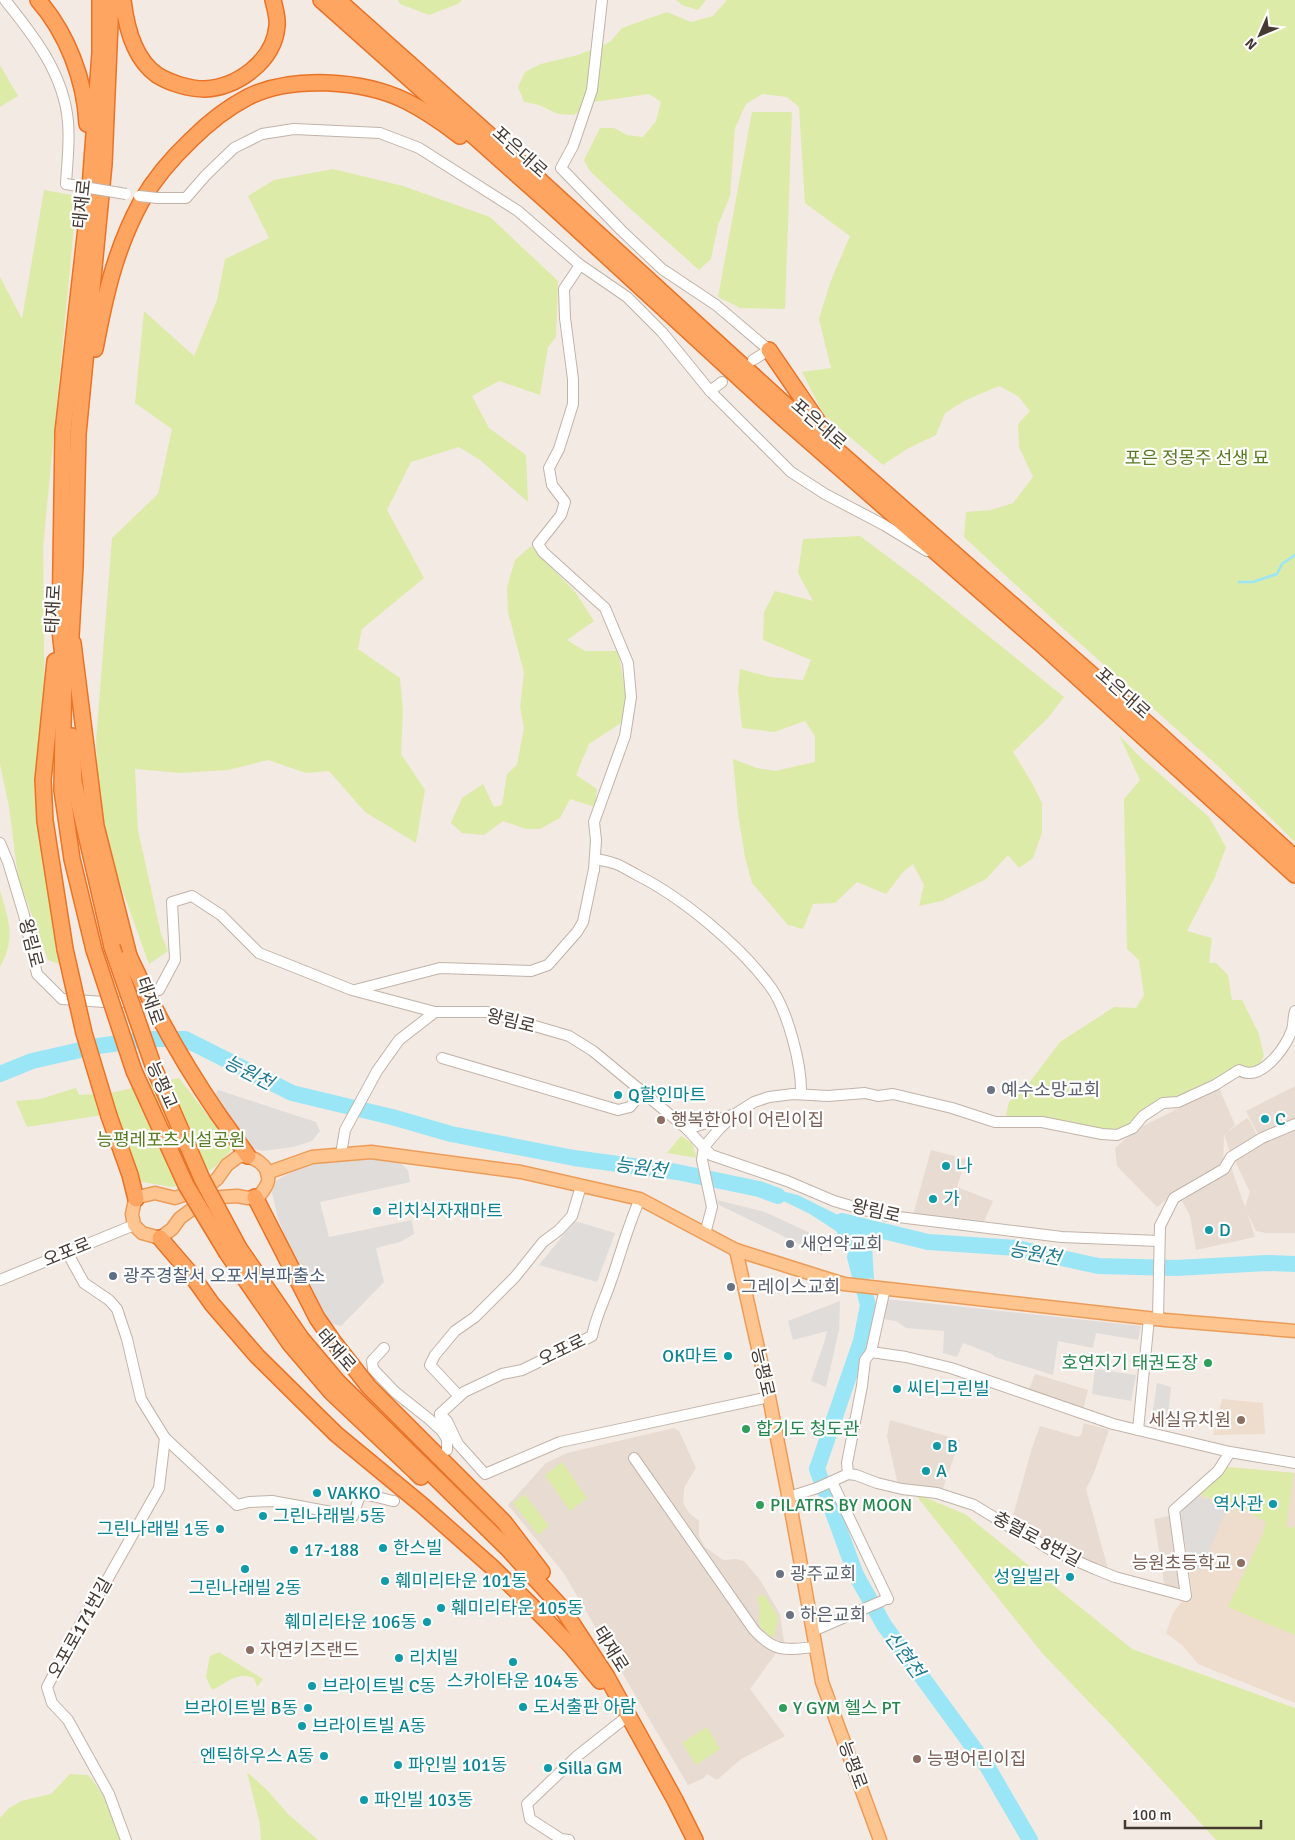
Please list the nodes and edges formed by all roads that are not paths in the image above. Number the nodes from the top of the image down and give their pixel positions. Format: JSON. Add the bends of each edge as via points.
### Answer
{"nodes":[{"id":1,"x":5,"y":0,"type":"edge"},
{"id":2,"x":38,"y":0,"type":"edge"},
{"id":3,"x":100,"y":0,"type":"edge"},
{"id":4,"x":112,"y":0,"type":"edge"},
{"id":5,"x":123,"y":0,"type":"edge"},
{"id":6,"x":273,"y":0,"type":"edge"},
{"id":7,"x":321,"y":0,"type":"edge"},
{"id":8,"x":338,"y":0,"type":"edge"},
{"id":9,"x":352,"y":0,"type":"edge"},
{"id":10,"x":602,"y":0,"type":"edge"},
{"id":11,"x":450,"y":100,"type":"junction"},
{"id":12,"x":89,"y":201,"type":"junction"},
{"id":13,"x":550,"y":204,"type":"junction"},
{"id":14,"x":580,"y":265,"type":"junction"},
{"id":15,"x":769,"y":350,"type":"junction"},
{"id":16,"x":753,"y":360,"type":"dead end"},
{"id":17,"x":722,"y":382,"type":"dead end"},
{"id":18,"x":710,"y":391,"type":"junction"},
{"id":19,"x":78,"y":434,"type":"junction"},
{"id":20,"x":853,"y":464,"type":"junction"},
{"id":21,"x":957,"y":570,"type":"junction"},
{"id":22,"x":65,"y":627,"type":"junction"},
{"id":23,"x":0,"y":843,"type":"edge"},
{"id":24,"x":1295,"y":858,"type":"edge"},
{"id":25,"x":594,"y":866,"type":"junction"},
{"id":26,"x":1295,"y":875,"type":"edge"},
{"id":27,"x":94,"y":950,"type":"joint"},
{"id":28,"x":352,"y":990,"type":"junction"},
{"id":29,"x":1295,"y":1010,"type":"edge"},
{"id":30,"x":435,"y":1012,"type":"junction"},
{"id":31,"x":442,"y":1058,"type":"dead end"},
{"id":32,"x":639,"y":1089,"type":"junction"},
{"id":33,"x":801,"y":1094,"type":"junction"},
{"id":34,"x":735,"y":1114,"type":"junction"},
{"id":35,"x":1295,"y":1124,"type":"edge"},
{"id":36,"x":687,"y":1129,"type":"junction"},
{"id":37,"x":704,"y":1147,"type":"junction"},
{"id":38,"x":341,"y":1154,"type":"junction"},
{"id":39,"x":248,"y":1156,"type":"junction"},
{"id":40,"x":267,"y":1173,"type":"junction"},
{"id":41,"x":582,"y":1186,"type":"junction"},
{"id":42,"x":255,"y":1197,"type":"junction"},
{"id":43,"x":136,"y":1199,"type":"junction"},
{"id":44,"x":640,"y":1199,"type":"junction"},
{"id":45,"x":134,"y":1225,"type":"junction"},
{"id":46,"x":705,"y":1234,"type":"junction"},
{"id":47,"x":160,"y":1238,"type":"junction"},
{"id":48,"x":1159,"y":1243,"type":"junction"},
{"id":49,"x":233,"y":1250,"type":"junction"},
{"id":50,"x":736,"y":1250,"type":"junction"},
{"id":51,"x":67,"y":1252,"type":"junction"},
{"id":52,"x":0,"y":1280,"type":"edge"},
{"id":53,"x":885,"y":1288,"type":"junction"},
{"id":54,"x":1155,"y":1315,"type":"junction"},
{"id":55,"x":1295,"y":1331,"type":"edge"},
{"id":56,"x":384,"y":1348,"type":"dead end"},
{"id":57,"x":871,"y":1352,"type":"junction"},
{"id":58,"x":459,"y":1396,"type":"junction"},
{"id":59,"x":769,"y":1396,"type":"junction"},
{"id":60,"x":440,"y":1414,"type":"junction"},
{"id":61,"x":1138,"y":1430,"type":"junction"},
{"id":62,"x":442,"y":1431,"type":"junction"},
{"id":63,"x":166,"y":1438,"type":"junction"},
{"id":64,"x":447,"y":1450,"type":"dead end"},
{"id":65,"x":1230,"y":1452,"type":"junction"},
{"id":66,"x":634,"y":1458,"type":"dead end"},
{"id":67,"x":1295,"y":1463,"type":"edge"},
{"id":68,"x":848,"y":1474,"type":"junction"},
{"id":69,"x":830,"y":1482,"type":"junction"},
{"id":70,"x":789,"y":1497,"type":"junction"},
{"id":71,"x":394,"y":1501,"type":"dead end"},
{"id":72,"x":813,"y":1632,"type":"junction"},
{"id":73,"x":815,"y":1647,"type":"junction"},
{"id":74,"x":604,"y":1679,"type":"junction"},
{"id":75,"x":624,"y":1719,"type":"junction"},
{"id":76,"x":126,"y":1840,"type":"edge"},
{"id":77,"x":569,"y":1840,"type":"edge"},
{"id":78,"x":687,"y":1840,"type":"edge"},
{"id":79,"x":694,"y":1840,"type":"edge"},
{"id":80,"x":880,"y":1840,"type":"edge"}],
"edges":[{"from":1,"to":14,"type":"street","bridge":true,"via":[[38,42],[62,89],[68,122],[66,184],[139,196],[186,198],[234,148],[262,134],[294,129],[380,133],[419,148],[518,210]]},
{"from":2,"to":12,"type":"highway","via":[[65,40],[82,86],[86,108]]},
{"from":3,"to":12,"type":"highway","via":[[100,53]]},
{"from":4,"to":19,"type":"highway","name":"태재로","via":[[104,164]]},
{"from":5,"to":6,"type":"highway","via":[[130,36],[146,64],[173,83],[206,89],[242,77],[267,56],[277,25]]},
{"from":7,"to":13,"type":"highway","name":"포은대로"},
{"from":8,"to":11,"type":"highway","name":"포은대로"},
{"from":9,"to":11,"type":"highway"},
{"from":10,"to":15,"type":"street","via":[[592,90],[573,146],[561,168],[662,268],[716,305]]},
{"from":11,"to":20,"type":"highway","name":"포은대로"},
{"from":12,"to":22,"type":"highway","name":"태재로","via":[[64,432]]},
{"from":13,"to":19,"type":"highway","via":[[433,115],[405,100],[376,90],[309,83],[278,86],[249,96],[195,135],[157,178],[142,201],[114,262]]},
{"from":13,"to":21,"type":"highway","name":"포은대로","via":[[778,413]]},
{"from":14,"to":18,"type":"street","via":[[627,297],[662,332]]},
{"from":14,"to":25,"type":"street","via":[[564,289],[573,404],[559,450],[549,468],[552,485],[565,502],[561,515],[538,544],[605,608],[628,663],[631,697],[625,736],[594,822]]},
{"from":15,"to":16,"type":"street"},
{"from":15,"to":20,"type":"highway","via":[[824,431]]},
{"from":17,"to":18,"type":"street"},
{"from":18,"to":21,"type":"street","via":[[791,472]]},
{"from":19,"to":22,"type":"highway","name":"태재로","via":[[75,566]]},
{"from":20,"to":24,"type":"highway","name":"포은대로"},
{"from":21,"to":26,"type":"highway","name":"포은대로"},
{"from":22,"to":27,"type":"highway","name":"태재로","via":[[62,790],[72,859]]},
{"from":22,"to":39,"type":"highway","bridge":true,"via":[[96,826],[128,956],[191,1075]]},
{"from":22,"to":43,"type":"highway","bridge":true,"via":[[49,709],[43,780],[45,820],[66,949],[84,1032]]},
{"from":22,"to":49,"type":"highway","name":"태재로","bridge":true,"via":[[70,663],[74,782],[112,947],[154,1068]]},
{"from":23,"to":28,"type":"street","name":"왕림로","via":[[24,915],[38,974],[62,999],[118,1003],[158,990],[175,960],[172,902],[192,896],[222,915],[258,953]]},
{"from":25,"to":28,"type":"street","via":[[582,922],[548,965],[531,971],[440,968]]},
{"from":25,"to":33,"type":"street","via":[[617,864],[666,891],[746,958],[772,990],[788,1024],[798,1061]]},
{"from":27,"to":49,"type":"highway","name":"능평교","bridge":true,"via":[[134,1071],[186,1185]]},
{"from":28,"to":30,"type":"street","name":"왕림로"},
{"from":29,"to":33,"type":"street","via":[[1292,1030],[1263,1068],[1255,1073],[1239,1070],[1178,1102],[1163,1103],[1142,1116],[1133,1128],[1117,1134],[1042,1122],[996,1122],[893,1094]]},
{"from":30,"to":32,"type":"street","name":"왕림로","via":[[487,1012],[569,1036],[593,1051]]},
{"from":30,"to":38,"type":"street","via":[[399,1040],[377,1071],[345,1130]]},
{"from":31,"to":32,"type":"street","via":[[618,1110],[630,1107]]},
{"from":32,"to":36,"type":"street","name":"왕림로"},
{"from":33,"to":34,"type":"street","via":[[769,1097]]},
{"from":34,"to":36,"type":"street"},
{"from":34,"to":37,"type":"street"},
{"from":35,"to":48,"type":"street","via":[[1262,1138],[1231,1157],[1224,1169],[1174,1198],[1160,1226]]},
{"from":36,"to":37,"type":"street","name":"왕림로"},
{"from":37,"to":46,"type":"street","via":[[702,1160],[712,1204]]},
{"from":37,"to":48,"type":"street","name":"왕림로","via":[[711,1155],[787,1180],[834,1201],[882,1215],[1062,1237]]},
{"from":38,"to":40,"type":"main road","via":[[312,1157]]},
{"from":38,"to":41,"type":"main road","via":[[380,1153],[521,1172]]},
{"from":39,"to":40,"type":"main road","via":[[258,1160]]},
{"from":39,"to":43,"type":"main road","via":[[239,1156],[227,1165],[207,1187],[175,1198],[155,1193]]},
{"from":40,"to":42,"type":"main road","via":[[268,1183],[260,1196]]},
{"from":41,"to":44,"type":"main road"},
{"from":41,"to":58,"type":"street","via":[[572,1216],[543,1242],[515,1278],[475,1317],[455,1331],[434,1356],[430,1365]]},
{"from":42,"to":47,"type":"main road","via":[[222,1197],[191,1210]]},
{"from":42,"to":74,"type":"highway","via":[[317,1318],[333,1341],[369,1387],[504,1522],[575,1616],[601,1658]]},
{"from":43,"to":45,"type":"main road","via":[[132,1214]]},
{"from":44,"to":46,"type":"main road"},
{"from":44,"to":58,"type":"street","name":"오포로","via":[[592,1336]]},
{"from":45,"to":47,"type":"main road","via":[[142,1233]]},
{"from":45,"to":51,"type":"street","name":"오포로"},
{"from":46,"to":50,"type":"main road"},
{"from":47,"to":74,"type":"highway","via":[[257,1356],[336,1434],[492,1567]]},
{"from":48,"to":54,"type":"street"},
{"from":49,"to":74,"type":"highway","name":"태재로","via":[[290,1344],[331,1392],[501,1551],[537,1590]]},
{"from":50,"to":53,"type":"main road","via":[[844,1284]]},
{"from":50,"to":59,"type":"main road","name":"능평로"},
{"from":51,"to":52,"type":"street","name":"오포로"},
{"from":51,"to":63,"type":"street","via":[[84,1283],[117,1309],[141,1399]]},
{"from":53,"to":54,"type":"main road"},
{"from":53,"to":57,"type":"street"},
{"from":54,"to":55,"type":"main road"},
{"from":54,"to":61,"type":"street"},
{"from":56,"to":62,"type":"street","via":[[372,1360],[373,1369]]},
{"from":57,"to":61,"type":"street","via":[[937,1364]]},
{"from":57,"to":68,"type":"street","via":[[864,1360],[847,1463]]},
{"from":58,"to":60,"type":"street","name":"오포로"},
{"from":59,"to":60,"type":"street","via":[[560,1442],[485,1474],[458,1444]]},
{"from":59,"to":70,"type":"main road","name":"능평로"},
{"from":60,"to":62,"type":"street"},
{"from":61,"to":65,"type":"street"},
{"from":62,"to":64,"type":"street","via":[[447,1439]]},
{"from":63,"to":71,"type":"street","via":[[237,1505],[272,1501],[353,1516],[360,1495],[371,1494]]},
{"from":63,"to":76,"type":"street","name":"오포로171번길","via":[[159,1488],[47,1687],[52,1703],[68,1720],[109,1794]]},
{"from":65,"to":67,"type":"street"},
{"from":65,"to":68,"type":"street","name":"충렬로 8번길","via":[[1218,1471],[1174,1510],[1186,1596],[1115,1578],[1049,1549],[974,1505],[937,1493],[896,1488]]},
{"from":66,"to":73,"type":"street","via":[[766,1643],[787,1650]]},
{"from":68,"to":69,"type":"street"},
{"from":69,"to":70,"type":"street"},
{"from":69,"to":72,"type":"street","via":[[885,1600]]},
{"from":70,"to":72,"type":"main road","name":"능평로"},
{"from":72,"to":73,"type":"main road","name":"능평로"},
{"from":73,"to":80,"type":"main road","name":"능평로","via":[[822,1682]]},
{"from":74,"to":75,"type":"highway","name":"태재로"},
{"from":74,"to":79,"type":"highway","name":"태재로","via":[[675,1800]]},
{"from":75,"to":77,"type":"street","via":[[576,1757],[527,1804],[530,1819],[561,1839]]},
{"from":75,"to":78,"type":"highway","name":"태재로"}]}
